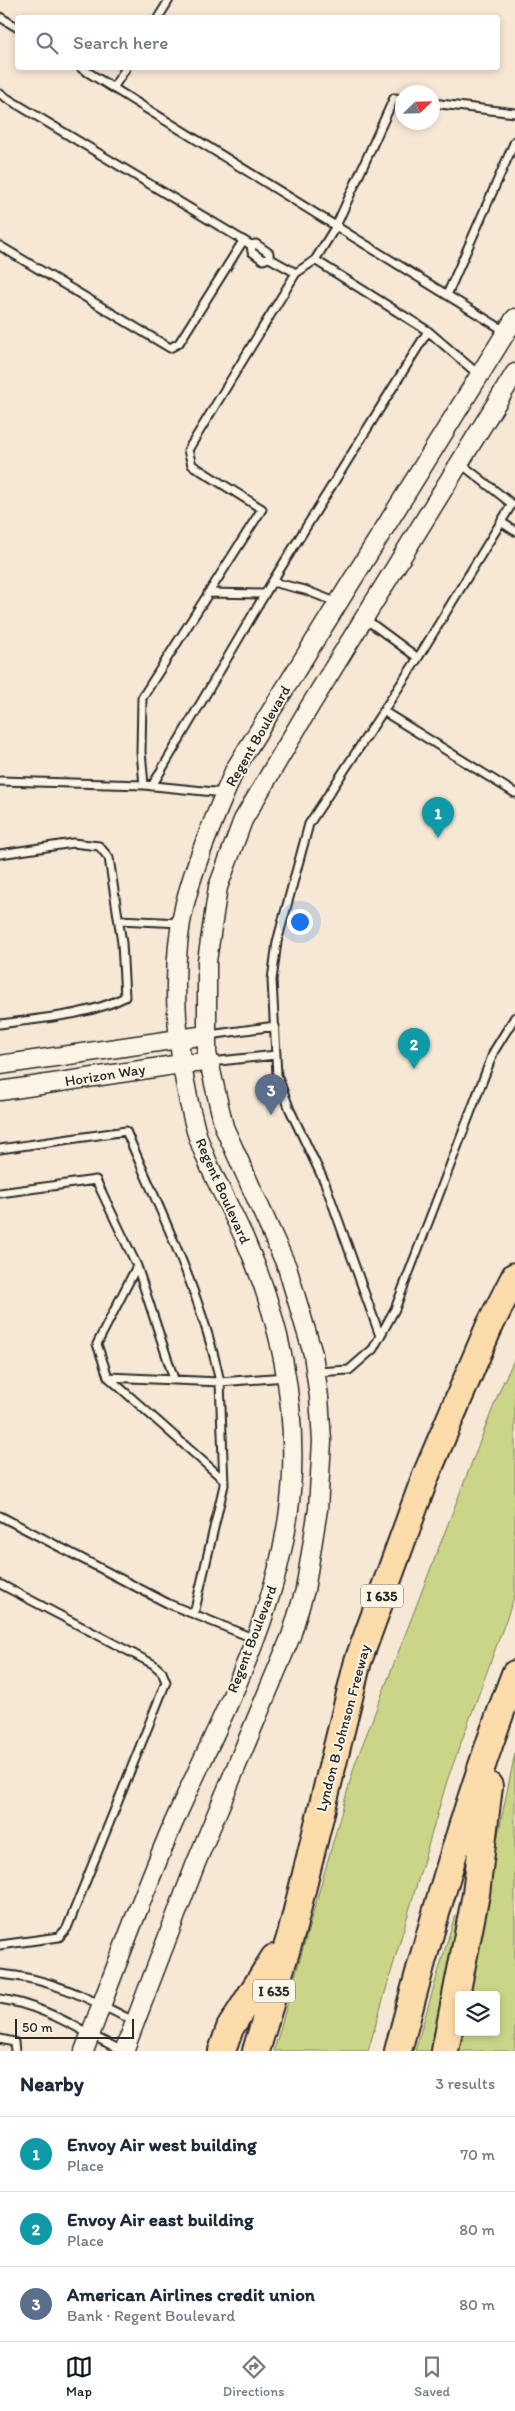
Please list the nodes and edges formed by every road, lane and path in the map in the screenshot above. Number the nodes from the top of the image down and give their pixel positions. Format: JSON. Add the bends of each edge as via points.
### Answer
{"nodes":[{"id":1,"x":169,"y":0,"type":"edge"},
{"id":2,"x":160,"y":15,"type":"edge"},
{"id":3,"x":0,"y":17,"type":"edge"},
{"id":4,"x":15,"y":26,"type":"edge"},
{"id":5,"x":84,"y":70,"type":"edge"},
{"id":6,"x":125,"y":70,"type":"edge"},
{"id":7,"x":113,"y":88,"type":"junction"},
{"id":8,"x":0,"y":94,"type":"edge"},
{"id":9,"x":395,"y":98,"type":"edge"},
{"id":10,"x":440,"y":104,"type":"edge"},
{"id":11,"x":515,"y":113,"type":"edge"},
{"id":12,"x":515,"y":140,"type":"edge"},
{"id":13,"x":336,"y":226,"type":"junction"},
{"id":14,"x":243,"y":241,"type":"junction"},
{"id":15,"x":0,"y":246,"type":"edge"},
{"id":16,"x":315,"y":260,"type":"junction"},
{"id":17,"x":296,"y":273,"type":"junction"},
{"id":18,"x":446,"y":295,"type":"junction"},
{"id":19,"x":510,"y":325,"type":"edge"},
{"id":20,"x":428,"y":330,"type":"junction"},
{"id":21,"x":515,"y":373,"type":"edge"},
{"id":22,"x":480,"y":376,"type":"junction"},
{"id":23,"x":459,"y":462,"type":"junction"},
{"id":24,"x":501,"y":522,"type":"junction"},
{"id":25,"x":515,"y":531,"type":"edge"},
{"id":26,"x":272,"y":582,"type":"junction"},
{"id":27,"x":208,"y":593,"type":"junction"},
{"id":28,"x":265,"y":594,"type":"junction"},
{"id":29,"x":339,"y":604,"type":"junction"},
{"id":30,"x":364,"y":618,"type":"junction"},
{"id":31,"x":418,"y":658,"type":"junction"},
{"id":32,"x":383,"y":711,"type":"junction"},
{"id":33,"x":0,"y":781,"type":"edge"},
{"id":34,"x":148,"y":786,"type":"junction"},
{"id":35,"x":225,"y":793,"type":"junction"},
{"id":36,"x":515,"y":793,"type":"edge"},
{"id":37,"x":0,"y":854,"type":"edge"},
{"id":38,"x":119,"y":920,"type":"junction"},
{"id":39,"x":182,"y":923,"type":"junction"},
{"id":40,"x":515,"y":1017,"type":"edge"},
{"id":41,"x":0,"y":1024,"type":"edge"},
{"id":42,"x":275,"y":1026,"type":"junction"},
{"id":43,"x":206,"y":1036,"type":"junction"},
{"id":44,"x":179,"y":1041,"type":"junction"},
{"id":45,"x":276,"y":1055,"type":"junction"},
{"id":46,"x":210,"y":1062,"type":"junction"},
{"id":47,"x":181,"y":1064,"type":"junction"},
{"id":48,"x":0,"y":1065,"type":"edge"},
{"id":49,"x":0,"y":1092,"type":"edge"},
{"id":50,"x":0,"y":1150,"type":"edge"},
{"id":51,"x":0,"y":1193,"type":"edge"},
{"id":52,"x":137,"y":1266,"type":"junction"},
{"id":53,"x":515,"y":1276,"type":"edge"},
{"id":54,"x":380,"y":1336,"type":"junction"},
{"id":55,"x":315,"y":1372,"type":"junction"},
{"id":56,"x":108,"y":1377,"type":"junction"},
{"id":57,"x":287,"y":1377,"type":"junction"},
{"id":58,"x":174,"y":1379,"type":"junction"},
{"id":59,"x":220,"y":1382,"type":"junction"},
{"id":60,"x":224,"y":1480,"type":"junction"},
{"id":61,"x":0,"y":1516,"type":"edge"},
{"id":62,"x":0,"y":1584,"type":"edge"},
{"id":63,"x":194,"y":1614,"type":"junction"},
{"id":64,"x":255,"y":1639,"type":"junction"},
{"id":65,"x":515,"y":1674,"type":"edge"},
{"id":66,"x":497,"y":1721,"type":"junction"},
{"id":67,"x":292,"y":1931,"type":"junction"},
{"id":68,"x":0,"y":1944,"type":"edge"},
{"id":69,"x":0,"y":1974,"type":"edge"},
{"id":70,"x":0,"y":1999,"type":"edge"},
{"id":71,"x":102,"y":2005,"type":"junction"},
{"id":72,"x":136,"y":2022,"type":"junction"},
{"id":73,"x":0,"y":2039,"type":"edge"},
{"id":74,"x":87,"y":2043,"type":"edge"},
{"id":75,"x":15,"y":2051,"type":"edge"},
{"id":76,"x":123,"y":2051,"type":"edge"},
{"id":77,"x":222,"y":2051,"type":"edge"},
{"id":78,"x":256,"y":2051,"type":"edge"},
{"id":79,"x":398,"y":2051,"type":"edge"},
{"id":80,"x":445,"y":2051,"type":"edge"}],
"edges":[{"from":1,"to":2,"type":"lane"},
{"from":3,"to":4,"type":"lane"},
{"from":5,"to":7,"type":"lane"},
{"from":6,"to":7,"type":"lane"},
{"from":7,"to":13,"type":"lane"},
{"from":8,"to":14,"type":"lane"},
{"from":9,"to":13,"type":"lane"},
{"from":10,"to":11,"type":"lane"},
{"from":12,"to":18,"type":"lane"},
{"from":13,"to":16,"type":"lane"},
{"from":13,"to":18,"type":"lane"},
{"from":14,"to":15,"type":"lane","via":[[179,343],[170,348]]},
{"from":14,"to":17,"type":"lane","via":[[251,246],[256,244],[269,253],[269,258]]},
{"from":16,"to":17,"type":"lane"},
{"from":16,"to":20,"type":"lane"},
{"from":17,"to":27,"type":"lane","via":[[188,450],[192,465],[262,509]]},
{"from":18,"to":19,"type":"lane"},
{"from":19,"to":22,"type":"street","name":"Regent Boulevard"},
{"from":20,"to":22,"type":"lane"},
{"from":20,"to":26,"type":"lane"},
{"from":21,"to":23,"type":"street","name":"Regent Boulevard"},
{"from":22,"to":29,"type":"street","name":"Regent Boulevard"},
{"from":23,"to":24,"type":"lane","via":[[512,504]]},
{"from":23,"to":30,"type":"street","name":"Regent Boulevard"},
{"from":24,"to":25,"type":"lane"},
{"from":24,"to":31,"type":"lane"},
{"from":26,"to":28,"type":"lane"},
{"from":26,"to":29,"type":"lane","via":[[305,590]]},
{"from":27,"to":28,"type":"lane"},
{"from":27,"to":34,"type":"lane","via":[[142,698],[141,752]]},
{"from":28,"to":34,"type":"lane"},
{"from":29,"to":35,"type":"street","name":"Regent Boulevard","via":[[246,751]]},
{"from":30,"to":31,"type":"lane"},
{"from":30,"to":43,"type":"street","name":"Regent Boulevard","via":[[243,820],[226,863],[218,887],[207,961]]},
{"from":31,"to":32,"type":"lane"},
{"from":32,"to":36,"type":"lane"},
{"from":32,"to":42,"type":"lane","via":[[309,824],[277,942],[272,980]]},
{"from":33,"to":34,"type":"lane"},
{"from":34,"to":35,"type":"lane"},
{"from":35,"to":39,"type":"street","name":"Regent Boulevard","via":[[203,845]]},
{"from":37,"to":38,"type":"lane","via":[[73,844],[98,846],[109,858]]},
{"from":38,"to":39,"type":"lane"},
{"from":38,"to":41,"type":"lane","via":[[125,997],[64,1015]]},
{"from":39,"to":44,"type":"street","name":"Regent Boulevard","via":[[178,972]]},
{"from":40,"to":54,"type":"lane","via":[[494,1051],[395,1309]]},
{"from":42,"to":43,"type":"lane"},
{"from":42,"to":45,"type":"lane"},
{"from":43,"to":44,"type":"street","name":"Horizon Way"},
{"from":43,"to":46,"type":"street","name":"Regent Boulevard"},
{"from":44,"to":47,"type":"street","name":"Regent Boulevard"},
{"from":44,"to":48,"type":"street","name":"Horizon Way"},
{"from":45,"to":46,"type":"lane"},
{"from":45,"to":54,"type":"lane","via":[[277,1075],[324,1183]]},
{"from":46,"to":47,"type":"street","name":"Horizon Way"},
{"from":46,"to":55,"type":"street","name":"Regent Boulevard","via":[[224,1126],[287,1267]]},
{"from":47,"to":49,"type":"street","name":"Horizon Way"},
{"from":47,"to":57,"type":"street","name":"Regent Boulevard","via":[[197,1132],[247,1243],[266,1294]]},
{"from":50,"to":59,"type":"lane","via":[[126,1131],[175,1246],[208,1335]]},
{"from":51,"to":52,"type":"lane","via":[[96,1180]]},
{"from":52,"to":56,"type":"lane","via":[[97,1344]]},
{"from":52,"to":58,"type":"lane"},
{"from":53,"to":67,"type":"highway","name":"Lyndon B Johnson Freeway","number":"I 635","via":[[489,1327],[426,1475],[358,1661]]},
{"from":54,"to":55,"type":"lane","via":[[373,1349],[349,1370]]},
{"from":55,"to":72,"type":"street","name":"Regent Boulevard","via":[[322,1441],[318,1510],[305,1590],[291,1636],[196,1863]]},
{"from":56,"to":58,"type":"lane"},
{"from":56,"to":60,"type":"lane"},
{"from":57,"to":59,"type":"lane"},
{"from":57,"to":64,"type":"street","name":"Regent Boulevard","via":[[293,1426],[290,1506],[271,1599]]},
{"from":58,"to":59,"type":"lane"},
{"from":59,"to":60,"type":"lane"},
{"from":60,"to":63,"type":"lane"},
{"from":61,"to":63,"type":"lane","via":[[168,1604]]},
{"from":62,"to":68,"type":"lane","via":[[152,1664],[162,1672],[166,1682],[67,1928],[59,1937]]},
{"from":63,"to":64,"type":"lane"},
{"from":64,"to":71,"type":"street","name":"Regent Boulevard","via":[[156,1864]]},
{"from":65,"to":66,"type":"highway"},
{"from":66,"to":79,"type":"highway","via":[[439,1903]]},
{"from":66,"to":80,"type":"highway","via":[[476,1894]]},
{"from":67,"to":77,"type":"highway","via":[[230,2028]]},
{"from":67,"to":78,"type":"highway","name":"Lyndon B Johnson Freeway","number":"I 635"},
{"from":69,"to":71,"type":"lane","via":[[32,1977]]},
{"from":70,"to":74,"type":"lane","via":[[53,2016]]},
{"from":71,"to":72,"type":"lane"},
{"from":71,"to":74,"type":"street","name":"Regent Boulevard"},
{"from":72,"to":76,"type":"street","name":"Regent Boulevard"},
{"from":73,"to":75,"type":"lane","via":[[14,2042]]},
{"from":74,"to":76,"type":"lane"}]}
